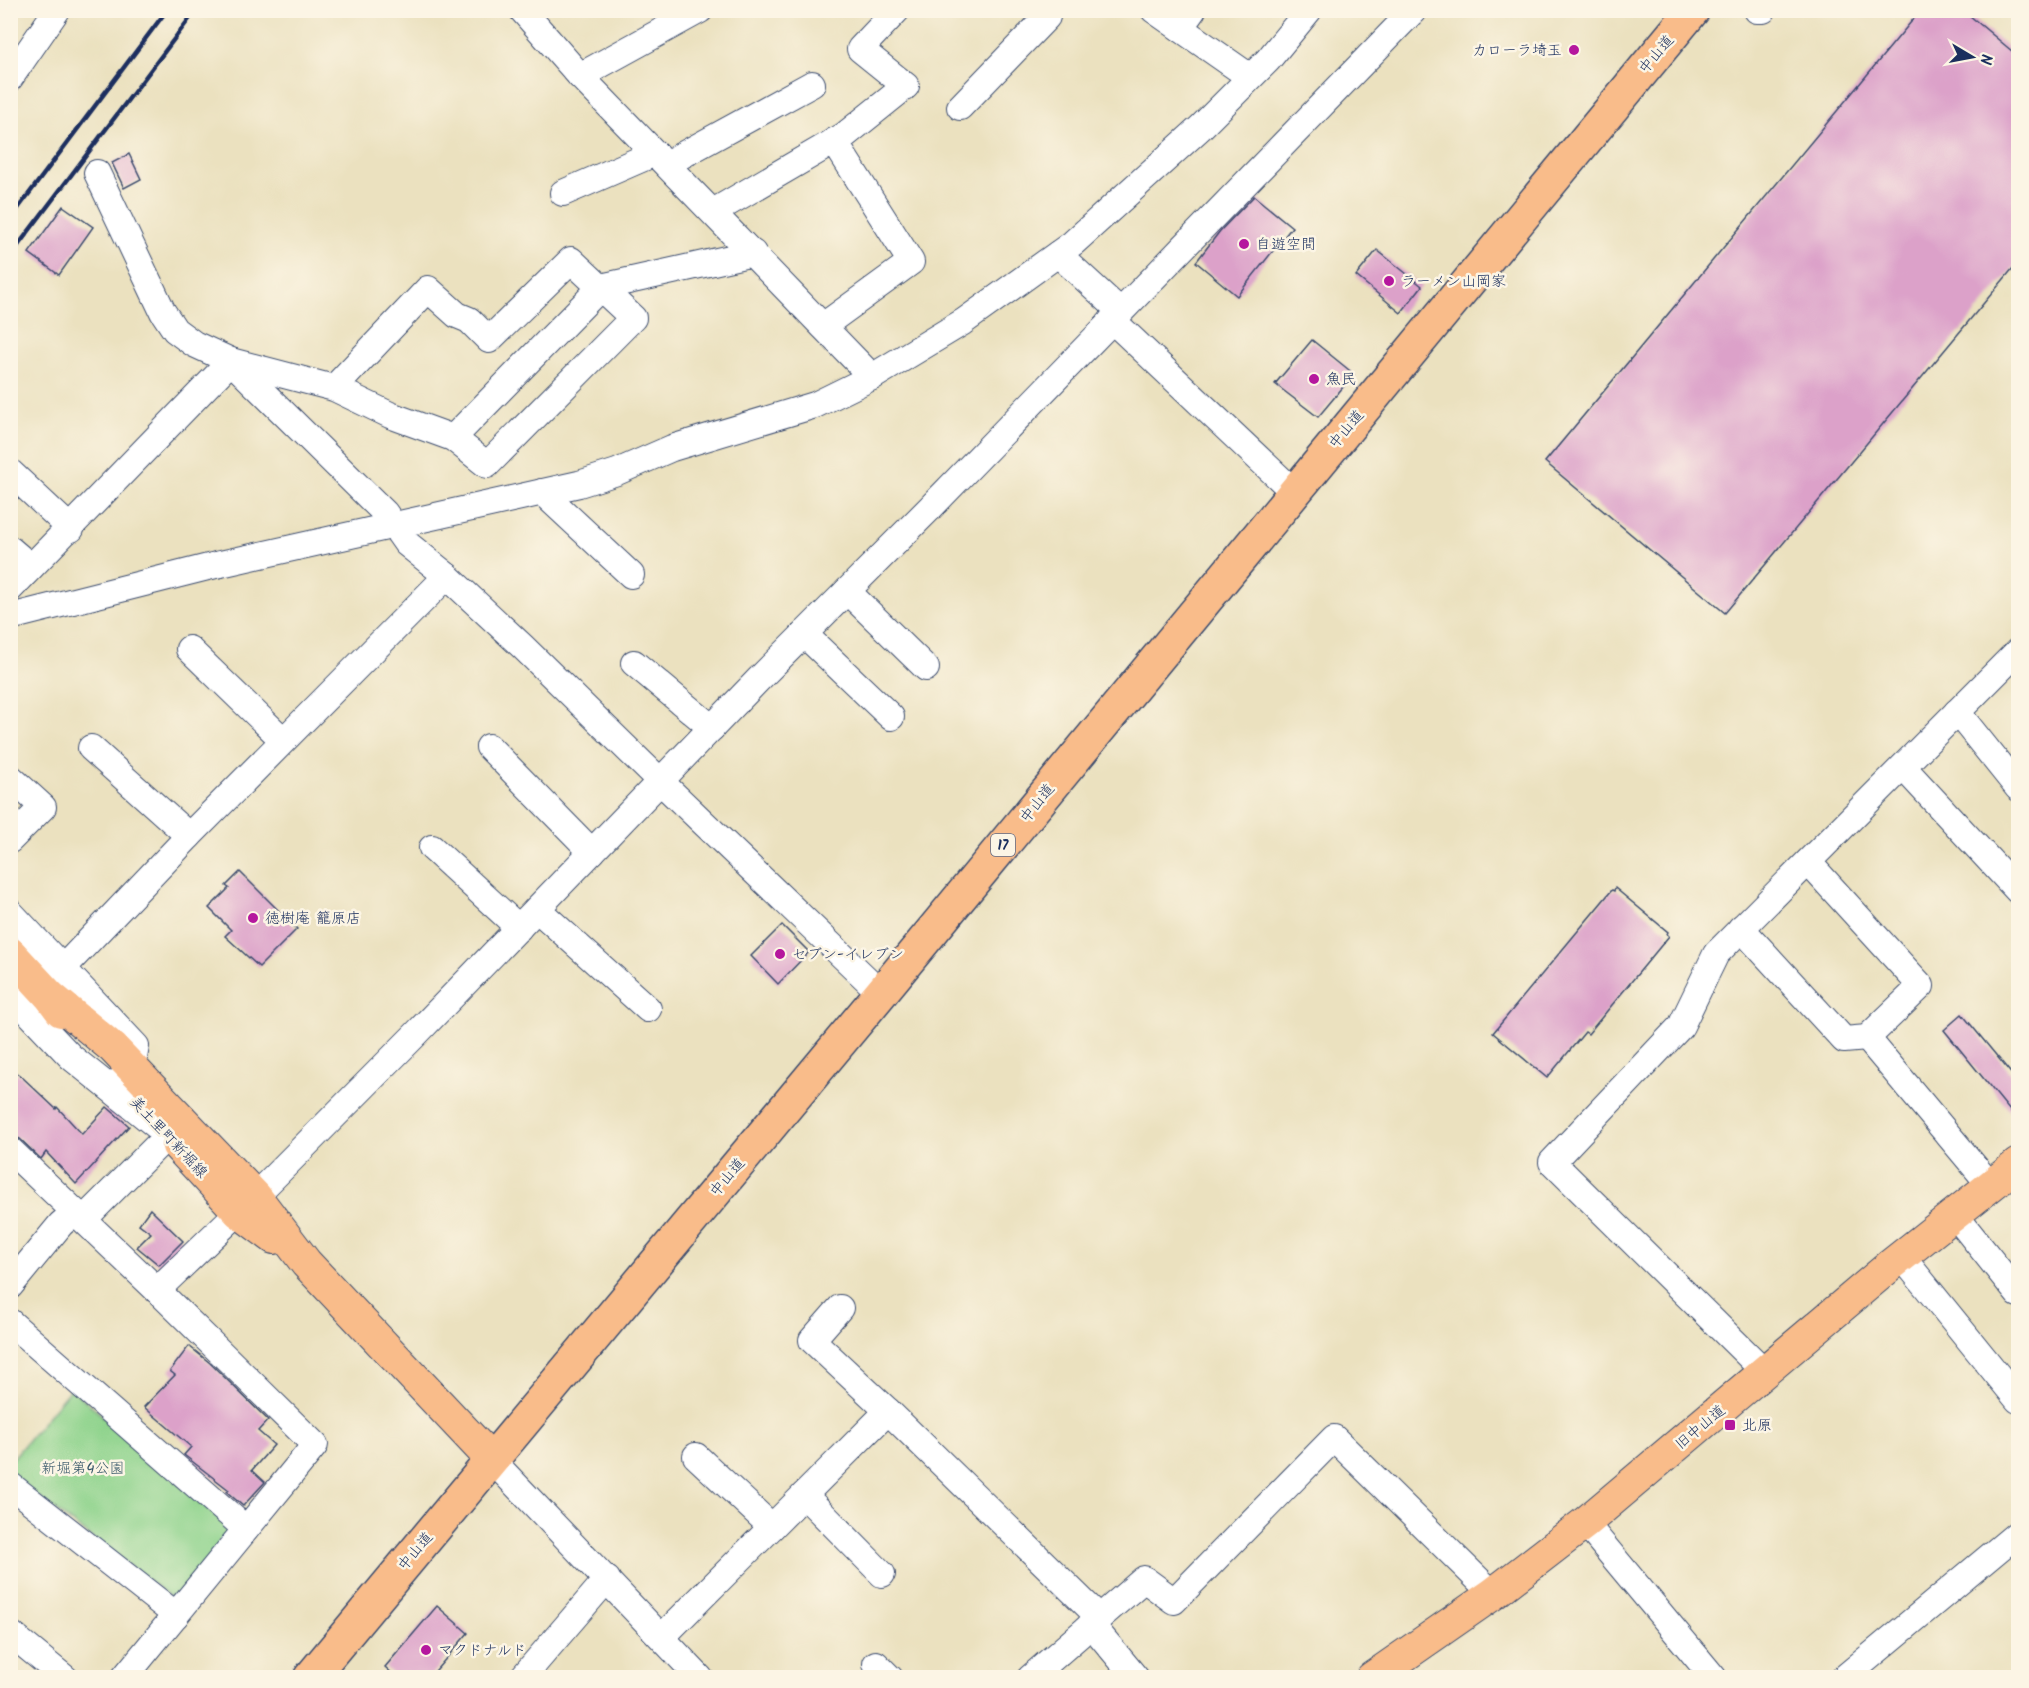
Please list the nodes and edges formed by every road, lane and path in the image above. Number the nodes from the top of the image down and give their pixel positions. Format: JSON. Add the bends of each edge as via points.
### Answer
{"nodes":[{"id":1,"x":522,"y":10,"type":"edge"},
{"id":2,"x":700,"y":10,"type":"edge"},
{"id":3,"x":897,"y":10,"type":"edge"},
{"id":4,"x":1043,"y":10,"type":"edge"},
{"id":5,"x":1154,"y":10,"type":"edge"},
{"id":6,"x":1309,"y":10,"type":"edge"},
{"id":7,"x":1414,"y":10,"type":"edge"},
{"id":8,"x":1693,"y":10,"type":"edge"},
{"id":9,"x":1757,"y":10,"type":"edge"},
{"id":10,"x":1762,"y":10,"type":"edge"},
{"id":11,"x":49,"y":14,"type":"edge"},
{"id":12,"x":1187,"y":19,"type":"edge"},
{"id":13,"x":580,"y":76,"type":"junction"},
{"id":14,"x":10,"y":78,"type":"edge"},
{"id":15,"x":1250,"y":78,"type":"junction"},
{"id":16,"x":812,"y":84,"type":"dead end"},
{"id":17,"x":960,"y":107,"type":"dead end"},
{"id":18,"x":834,"y":141,"type":"junction"},
{"id":19,"x":661,"y":159,"type":"junction"},
{"id":20,"x":97,"y":173,"type":"dead end"},
{"id":21,"x":563,"y":193,"type":"dead end"},
{"id":22,"x":713,"y":213,"type":"junction"},
{"id":23,"x":753,"y":253,"type":"junction"},
{"id":24,"x":1058,"y":254,"type":"junction"},
{"id":25,"x":601,"y":287,"type":"junction"},
{"id":26,"x":1116,"y":316,"type":"junction"},
{"id":27,"x":823,"y":326,"type":"junction"},
{"id":28,"x":231,"y":361,"type":"junction"},
{"id":29,"x":872,"y":377,"type":"junction"},
{"id":30,"x":334,"y":388,"type":"junction"},
{"id":31,"x":453,"y":438,"type":"junction"},
{"id":32,"x":10,"y":472,"type":"edge"},
{"id":33,"x":542,"y":492,"type":"junction"},
{"id":34,"x":1294,"y":492,"type":"junction"},
{"id":35,"x":394,"y":527,"type":"junction"},
{"id":36,"x":71,"y":529,"type":"junction"},
{"id":37,"x":10,"y":549,"type":"edge"},
{"id":38,"x":31,"y":567,"type":"junction"},
{"id":39,"x":631,"y":575,"type":"dead end"},
{"id":40,"x":447,"y":576,"type":"junction"},
{"id":41,"x":10,"y":589,"type":"edge"},
{"id":42,"x":847,"y":591,"type":"junction"},
{"id":43,"x":10,"y":616,"type":"edge"},
{"id":44,"x":804,"y":634,"type":"junction"},
{"id":45,"x":189,"y":649,"type":"dead end"},
{"id":46,"x":2019,"y":651,"type":"edge"},
{"id":47,"x":634,"y":663,"type":"dead end"},
{"id":48,"x":926,"y":668,"type":"dead end"},
{"id":49,"x":1958,"y":712,"type":"junction"},
{"id":50,"x":891,"y":717,"type":"dead end"},
{"id":51,"x":712,"y":728,"type":"junction"},
{"id":52,"x":284,"y":740,"type":"junction"},
{"id":53,"x":489,"y":747,"type":"dead end"},
{"id":54,"x":91,"y":748,"type":"dead end"},
{"id":55,"x":1903,"y":767,"type":"junction"},
{"id":56,"x":10,"y":777,"type":"edge"},
{"id":57,"x":661,"y":782,"type":"junction"},
{"id":58,"x":2019,"y":788,"type":"edge"},
{"id":59,"x":189,"y":836,"type":"junction"},
{"id":60,"x":10,"y":840,"type":"edge"},
{"id":61,"x":432,"y":848,"type":"dead end"},
{"id":62,"x":592,"y":852,"type":"junction"},
{"id":63,"x":1808,"y":862,"type":"junction"},
{"id":64,"x":2019,"y":891,"type":"edge"},
{"id":65,"x":537,"y":909,"type":"junction"},
{"id":66,"x":10,"y":912,"type":"edge"},
{"id":67,"x":519,"y":928,"type":"junction"},
{"id":68,"x":1742,"y":928,"type":"junction"},
{"id":69,"x":10,"y":953,"type":"edge"},
{"id":70,"x":63,"y":968,"type":"junction"},
{"id":71,"x":880,"y":993,"type":"junction"},
{"id":72,"x":22,"y":1001,"type":"edge"},
{"id":73,"x":648,"y":1009,"type":"dead end"},
{"id":74,"x":1867,"y":1038,"type":"junction"},
{"id":75,"x":125,"y":1075,"type":"junction"},
{"id":76,"x":175,"y":1128,"type":"junction"},
{"id":77,"x":10,"y":1150,"type":"edge"},
{"id":78,"x":2019,"y":1164,"type":"edge"},
{"id":79,"x":1991,"y":1186,"type":"junction"},
{"id":80,"x":247,"y":1204,"type":"junction"},
{"id":81,"x":1955,"y":1215,"type":"junction"},
{"id":82,"x":80,"y":1216,"type":"junction"},
{"id":83,"x":1902,"y":1257,"type":"junction"},
{"id":84,"x":10,"y":1286,"type":"edge"},
{"id":85,"x":157,"y":1290,"type":"junction"},
{"id":86,"x":2019,"y":1294,"type":"edge"},
{"id":87,"x":840,"y":1308,"type":"dead end"},
{"id":88,"x":10,"y":1322,"type":"edge"},
{"id":89,"x":1765,"y":1372,"type":"junction"},
{"id":90,"x":2019,"y":1400,"type":"edge"},
{"id":91,"x":888,"y":1411,"type":"junction"},
{"id":92,"x":696,"y":1456,"type":"dead end"},
{"id":93,"x":491,"y":1459,"type":"junction"},
{"id":94,"x":10,"y":1485,"type":"edge"},
{"id":95,"x":804,"y":1495,"type":"junction"},
{"id":96,"x":1585,"y":1523,"type":"junction"},
{"id":97,"x":772,"y":1527,"type":"junction"},
{"id":98,"x":246,"y":1529,"type":"junction"},
{"id":99,"x":2019,"y":1533,"type":"edge"},
{"id":100,"x":882,"y":1574,"type":"dead end"},
{"id":101,"x":607,"y":1579,"type":"junction"},
{"id":102,"x":1493,"y":1594,"type":"junction"},
{"id":103,"x":176,"y":1615,"type":"junction"},
{"id":104,"x":1095,"y":1621,"type":"junction"},
{"id":105,"x":10,"y":1633,"type":"edge"},
{"id":106,"x":663,"y":1636,"type":"junction"},
{"id":107,"x":65,"y":1677,"type":"edge"},
{"id":108,"x":124,"y":1677,"type":"edge"},
{"id":109,"x":310,"y":1677,"type":"edge"},
{"id":110,"x":522,"y":1677,"type":"edge"},
{"id":111,"x":700,"y":1677,"type":"edge"},
{"id":112,"x":1030,"y":1677,"type":"edge"},
{"id":113,"x":1136,"y":1677,"type":"edge"},
{"id":114,"x":1372,"y":1677,"type":"edge"},
{"id":115,"x":1714,"y":1677,"type":"edge"},
{"id":116,"x":1844,"y":1677,"type":"edge"}],
"edges":[{"from":1,"to":13,"type":"street"},
{"from":2,"to":13,"type":"street"},
{"from":3,"to":18,"type":"street","via":[[860,49],[906,86]]},
{"from":4,"to":17,"type":"street","via":[[1047,17]]},
{"from":5,"to":12,"type":"street"},
{"from":6,"to":15,"type":"street"},
{"from":7,"to":26,"type":"street"},
{"from":8,"to":34,"type":"highway","name":"中山道","number":"17"},
{"from":9,"to":10,"type":"street"},
{"from":11,"to":14,"type":"street"},
{"from":12,"to":15,"type":"street"},
{"from":13,"to":19,"type":"street"},
{"from":15,"to":24,"type":"street","via":[[1200,128]]},
{"from":16,"to":19,"type":"street"},
{"from":18,"to":22,"type":"street"},
{"from":18,"to":27,"type":"street","via":[[911,262]]},
{"from":19,"to":21,"type":"street"},
{"from":19,"to":22,"type":"street"},
{"from":20,"to":28,"type":"street","via":[[175,330],[194,344]]},
{"from":22,"to":23,"type":"street"},
{"from":23,"to":25,"type":"street"},
{"from":23,"to":27,"type":"street"},
{"from":24,"to":26,"type":"street"},
{"from":24,"to":29,"type":"street","via":[[963,322]]},
{"from":25,"to":30,"type":"street","via":[[571,260],[489,340],[428,289]]},
{"from":25,"to":31,"type":"street"},
{"from":25,"to":31,"type":"street","via":[[633,318],[487,465]]},
{"from":26,"to":34,"type":"street"},
{"from":26,"to":42,"type":"street"},
{"from":27,"to":29,"type":"street"},
{"from":28,"to":30,"type":"street"},
{"from":28,"to":35,"type":"street","via":[[385,513]]},
{"from":28,"to":36,"type":"street"},
{"from":29,"to":33,"type":"street","via":[[815,405],[672,448],[602,477]]},
{"from":30,"to":31,"type":"street","via":[[390,415]]},
{"from":32,"to":36,"type":"street"},
{"from":33,"to":35,"type":"street"},
{"from":33,"to":39,"type":"street"},
{"from":34,"to":71,"type":"highway","name":"中山道","number":"17"},
{"from":35,"to":40,"type":"street","via":[[406,543]]},
{"from":35,"to":43,"type":"street","via":[[216,565]]},
{"from":36,"to":38,"type":"street"},
{"from":37,"to":38,"type":"street"},
{"from":38,"to":41,"type":"street"},
{"from":40,"to":52,"type":"street"},
{"from":40,"to":57,"type":"street"},
{"from":42,"to":44,"type":"street"},
{"from":42,"to":48,"type":"street"},
{"from":44,"to":50,"type":"street"},
{"from":44,"to":51,"type":"street"},
{"from":45,"to":52,"type":"street"},
{"from":46,"to":49,"type":"street"},
{"from":47,"to":51,"type":"street"},
{"from":49,"to":55,"type":"street"},
{"from":49,"to":58,"type":"street"},
{"from":51,"to":57,"type":"street"},
{"from":52,"to":59,"type":"street"},
{"from":53,"to":62,"type":"street"},
{"from":54,"to":59,"type":"street"},
{"from":55,"to":63,"type":"street"},
{"from":55,"to":64,"type":"street"},
{"from":56,"to":60,"type":"street","via":[[43,807]]},
{"from":57,"to":62,"type":"street"},
{"from":57,"to":71,"type":"street"},
{"from":59,"to":70,"type":"street"},
{"from":61,"to":67,"type":"street"},
{"from":62,"to":65,"type":"street"},
{"from":63,"to":68,"type":"street"},
{"from":63,"to":74,"type":"street","via":[[1921,986]]},
{"from":65,"to":67,"type":"street"},
{"from":65,"to":73,"type":"street"},
{"from":66,"to":70,"type":"street"},
{"from":67,"to":80,"type":"street"},
{"from":68,"to":74,"type":"street","via":[[1844,1040]]},
{"from":68,"to":89,"type":"street","via":[[1716,954],[1682,1026],[1552,1161]]},
{"from":69,"to":72,"type":"main road","name":"美土里町新堀線"},
{"from":70,"to":75,"type":"street","via":[[136,1046]]},
{"from":71,"to":93,"type":"highway","name":"中山道","number":"17"},
{"from":72,"to":75,"type":"main road","name":"美土里町新堀線","via":[[113,1048]]},
{"from":72,"to":76,"type":"street","via":[[71,1057]]},
{"from":74,"to":79,"type":"street"},
{"from":75,"to":76,"type":"main road","name":"美土里町新堀線"},
{"from":76,"to":80,"type":"main road","name":"美土里町新堀線"},
{"from":76,"to":82,"type":"street"},
{"from":77,"to":82,"type":"street"},
{"from":78,"to":79,"type":"main road","name":"旧中山道"},
{"from":79,"to":81,"type":"main road","name":"旧中山道"},
{"from":80,"to":85,"type":"street"},
{"from":80,"to":93,"type":"main road","name":"美土里町新堀線"},
{"from":81,"to":83,"type":"main road","name":"旧中山道"},
{"from":81,"to":86,"type":"street"},
{"from":82,"to":84,"type":"street","via":[[61,1224]]},
{"from":82,"to":85,"type":"street"},
{"from":83,"to":89,"type":"main road","name":"旧中山道"},
{"from":83,"to":90,"type":"street"},
{"from":85,"to":98,"type":"street","via":[[315,1444]]},
{"from":87,"to":91,"type":"street","via":[[813,1340]]},
{"from":88,"to":98,"type":"street"},
{"from":89,"to":96,"type":"main road","name":"旧中山道"},
{"from":91,"to":95,"type":"street"},
{"from":91,"to":104,"type":"street"},
{"from":92,"to":97,"type":"street"},
{"from":93,"to":101,"type":"street"},
{"from":93,"to":109,"type":"highway","name":"中山道","number":"17"},
{"from":94,"to":103,"type":"street"},
{"from":95,"to":97,"type":"street"},
{"from":95,"to":100,"type":"street"},
{"from":96,"to":102,"type":"main road","name":"旧中山道"},
{"from":96,"to":115,"type":"street"},
{"from":97,"to":106,"type":"street"},
{"from":98,"to":103,"type":"street"},
{"from":99,"to":116,"type":"street"},
{"from":101,"to":106,"type":"street"},
{"from":101,"to":110,"type":"street"},
{"from":102,"to":104,"type":"street","via":[[1334,1438],[1174,1602],[1144,1579]]},
{"from":102,"to":114,"type":"main road","name":"旧中山道"},
{"from":103,"to":108,"type":"street"},
{"from":104,"to":112,"type":"street"},
{"from":104,"to":113,"type":"street"},
{"from":105,"to":107,"type":"street"},
{"from":106,"to":111,"type":"street"}]}
